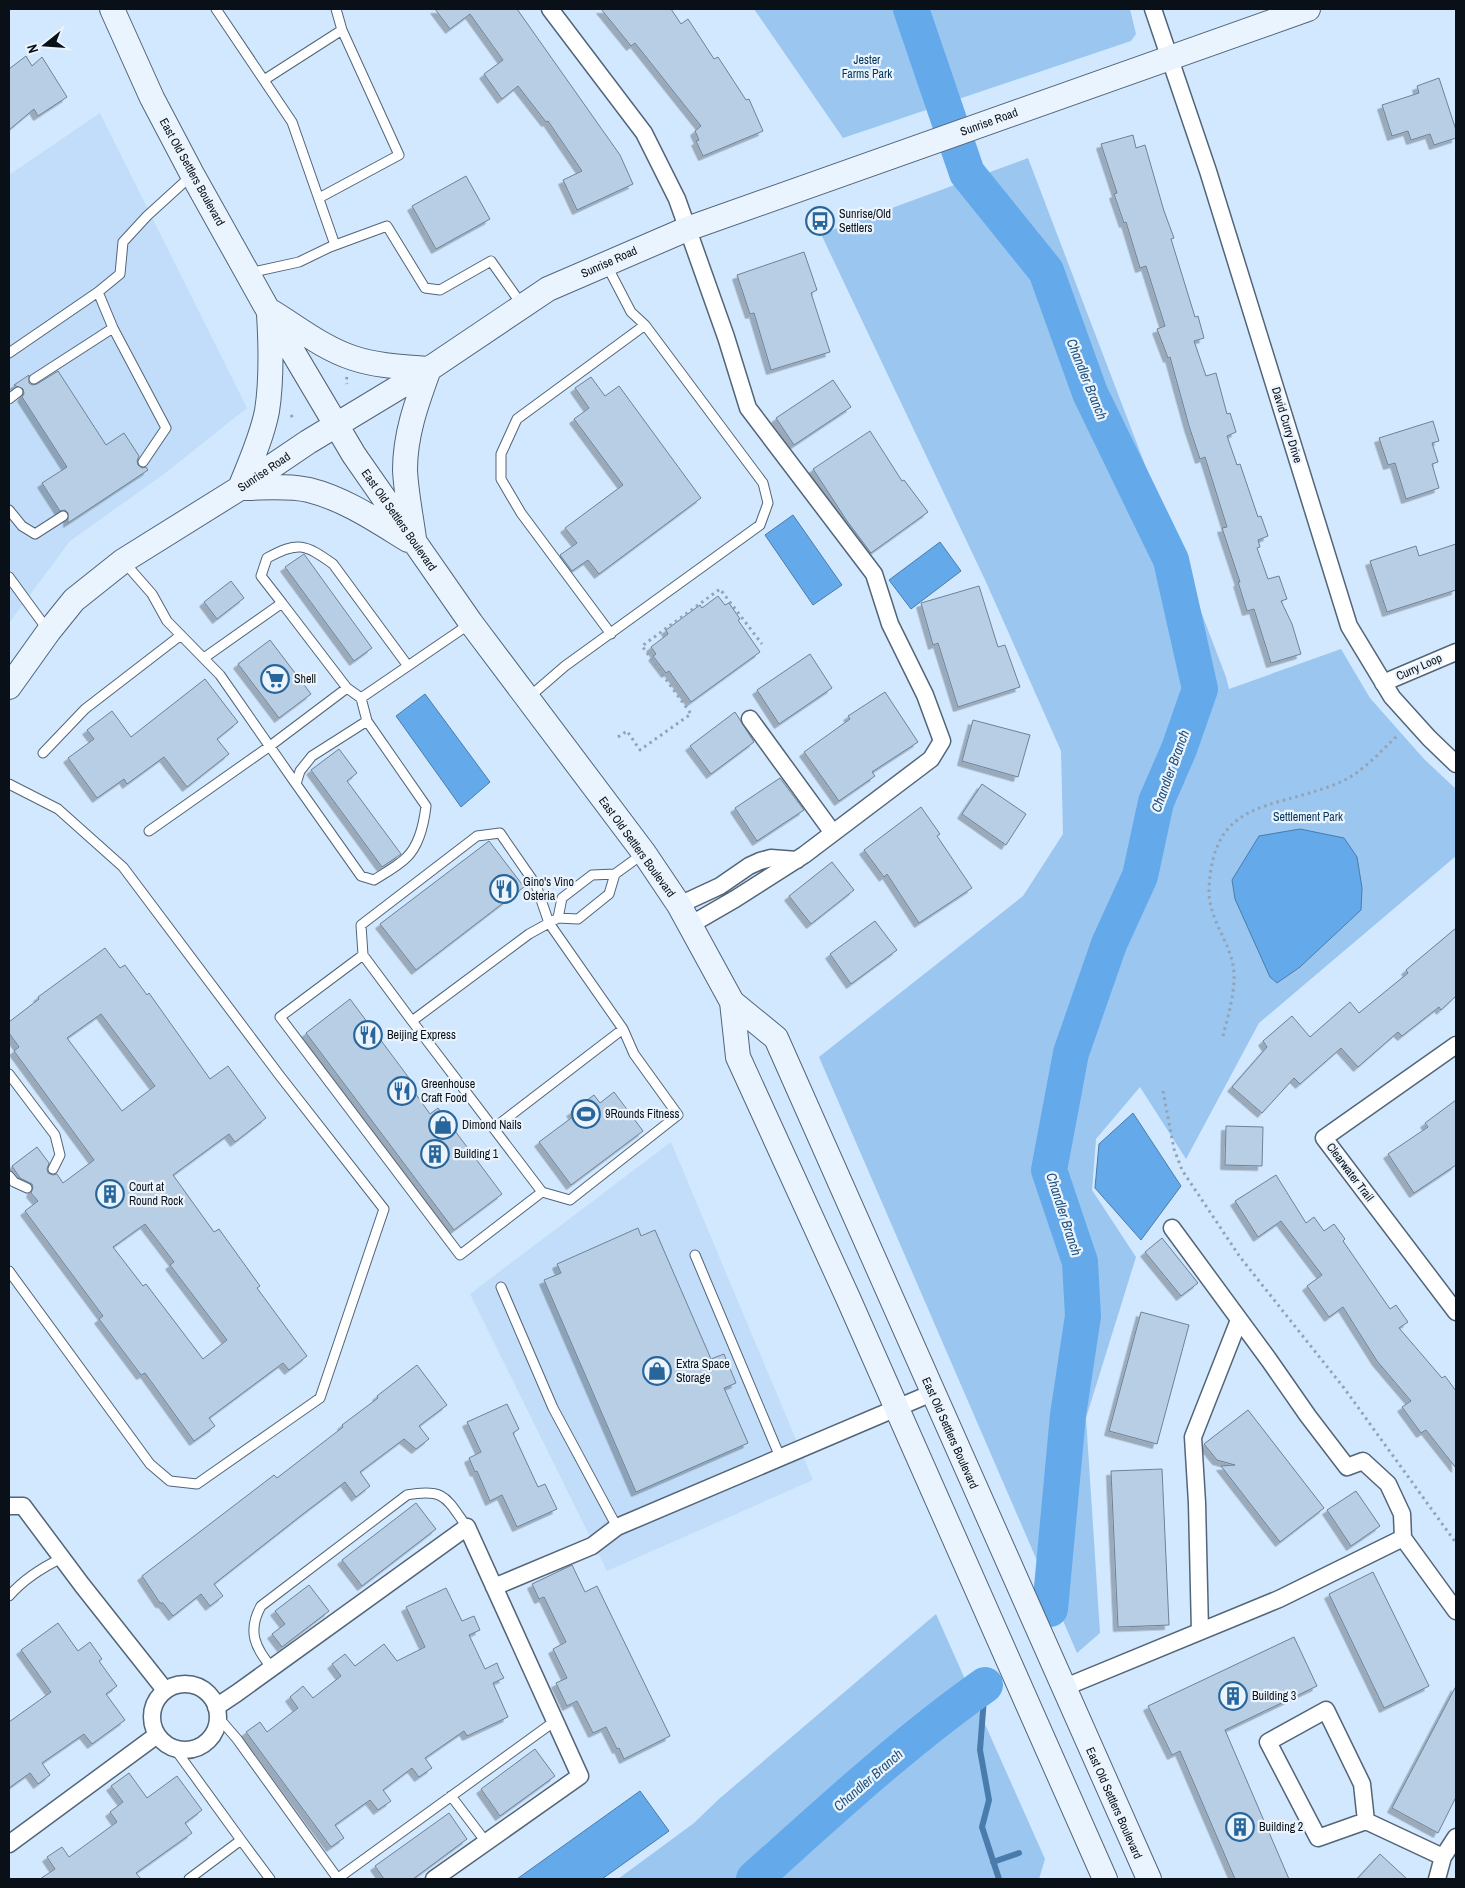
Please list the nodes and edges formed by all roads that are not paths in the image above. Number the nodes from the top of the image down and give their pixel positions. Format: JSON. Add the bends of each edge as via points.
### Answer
{"nodes":[{"id":1,"x":112,"y":9,"type":"edge"},
{"id":2,"x":216,"y":9,"type":"edge"},
{"id":3,"x":336,"y":9,"type":"edge"},
{"id":4,"x":550,"y":9,"type":"edge"},
{"id":5,"x":1153,"y":9,"type":"edge"},
{"id":6,"x":1308,"y":9,"type":"edge"},
{"id":7,"x":342,"y":30,"type":"junction"},
{"id":8,"x":1170,"y":57,"type":"junction"},
{"id":9,"x":264,"y":80,"type":"junction"},
{"id":10,"x":192,"y":174,"type":"junction"},
{"id":11,"x":319,"y":198,"type":"junction"},
{"id":12,"x":687,"y":228,"type":"junction"},
{"id":13,"x":336,"y":245,"type":"junction"},
{"id":14,"x":606,"y":263,"type":"junction"},
{"id":15,"x":248,"y":273,"type":"junction"},
{"id":16,"x":98,"y":292,"type":"junction"},
{"id":17,"x":522,"y":306,"type":"junction"},
{"id":18,"x":268,"y":310,"type":"junction"},
{"id":19,"x":645,"y":325,"type":"junction"},
{"id":20,"x":113,"y":328,"type":"junction"},
{"id":21,"x":9,"y":353,"type":"edge"},
{"id":22,"x":429,"y":369,"type":"junction"},
{"id":23,"x":34,"y":379,"type":"dead end"},
{"id":24,"x":18,"y":392,"type":"dead end"},
{"id":25,"x":9,"y":399,"type":"edge"},
{"id":26,"x":337,"y":425,"type":"junction"},
{"id":27,"x":143,"y":462,"type":"dead end"},
{"id":28,"x":240,"y":488,"type":"junction"},
{"id":29,"x":9,"y":510,"type":"edge"},
{"id":30,"x":63,"y":516,"type":"dead end"},
{"id":31,"x":414,"y":543,"type":"junction"},
{"id":32,"x":123,"y":561,"type":"junction"},
{"id":33,"x":9,"y":577,"type":"edge"},
{"id":34,"x":282,"y":603,"type":"junction"},
{"id":35,"x":471,"y":623,"type":"junction"},
{"id":36,"x":48,"y":631,"type":"junction"},
{"id":37,"x":611,"y":634,"type":"junction"},
{"id":38,"x":180,"y":635,"type":"junction"},
{"id":39,"x":1456,"y":652,"type":"edge"},
{"id":40,"x":204,"y":658,"type":"junction"},
{"id":41,"x":408,"y":666,"type":"junction"},
{"id":42,"x":1383,"y":683,"type":"junction"},
{"id":43,"x":9,"y":687,"type":"edge"},
{"id":44,"x":346,"y":688,"type":"junction"},
{"id":45,"x":361,"y":698,"type":"junction"},
{"id":46,"x":528,"y":698,"type":"junction"},
{"id":47,"x":750,"y":719,"type":"dead end"},
{"id":48,"x":367,"y":721,"type":"junction"},
{"id":49,"x":270,"y":746,"type":"junction"},
{"id":50,"x":43,"y":753,"type":"dead end"},
{"id":51,"x":1456,"y":764,"type":"edge"},
{"id":52,"x":9,"y":784,"type":"edge"},
{"id":53,"x":296,"y":784,"type":"junction"},
{"id":54,"x":149,"y":831,"type":"dead end"},
{"id":55,"x":833,"y":833,"type":"junction"},
{"id":56,"x":644,"y":853,"type":"junction"},
{"id":57,"x":800,"y":858,"type":"junction"},
{"id":58,"x":615,"y":874,"type":"junction"},
{"id":59,"x":684,"y":915,"type":"junction"},
{"id":60,"x":558,"y":918,"type":"junction"},
{"id":61,"x":548,"y":923,"type":"junction"},
{"id":62,"x":364,"y":955,"type":"junction"},
{"id":63,"x":732,"y":1002,"type":"junction"},
{"id":64,"x":412,"y":1021,"type":"junction"},
{"id":65,"x":623,"y":1029,"type":"junction"},
{"id":66,"x":1456,"y":1045,"type":"edge"},
{"id":67,"x":9,"y":1074,"type":"edge"},
{"id":68,"x":494,"y":1128,"type":"junction"},
{"id":69,"x":53,"y":1169,"type":"dead end"},
{"id":70,"x":9,"y":1176,"type":"edge"},
{"id":71,"x":27,"y":1188,"type":"dead end"},
{"id":72,"x":542,"y":1192,"type":"junction"},
{"id":73,"x":1172,"y":1228,"type":"dead end"},
{"id":74,"x":695,"y":1255,"type":"dead end"},
{"id":75,"x":9,"y":1271,"type":"edge"},
{"id":76,"x":501,"y":1287,"type":"dead end"},
{"id":77,"x":1456,"y":1312,"type":"edge"},
{"id":78,"x":1239,"y":1320,"type":"junction"},
{"id":79,"x":932,"y":1393,"type":"junction"},
{"id":80,"x":896,"y":1408,"type":"junction"},
{"id":81,"x":780,"y":1457,"type":"junction"},
{"id":82,"x":9,"y":1506,"type":"edge"},
{"id":83,"x":466,"y":1527,"type":"junction"},
{"id":84,"x":617,"y":1527,"type":"junction"},
{"id":85,"x":1402,"y":1538,"type":"junction"},
{"id":86,"x":62,"y":1558,"type":"junction"},
{"id":87,"x":494,"y":1587,"type":"junction"},
{"id":88,"x":9,"y":1596,"type":"edge"},
{"id":89,"x":1456,"y":1611,"type":"edge"},
{"id":90,"x":1200,"y":1631,"type":"junction"},
{"id":91,"x":272,"y":1668,"type":"junction"},
{"id":92,"x":1063,"y":1688,"type":"junction"},
{"id":93,"x":166,"y":1690,"type":"junction"},
{"id":94,"x":217,"y":1712,"type":"junction"},
{"id":95,"x":555,"y":1721,"type":"junction"},
{"id":96,"x":157,"y":1735,"type":"junction"},
{"id":97,"x":175,"y":1749,"type":"junction"},
{"id":98,"x":451,"y":1796,"type":"junction"},
{"id":99,"x":1366,"y":1821,"type":"junction"},
{"id":100,"x":1456,"y":1837,"type":"edge"},
{"id":101,"x":241,"y":1840,"type":"junction"},
{"id":102,"x":486,"y":1842,"type":"junction"},
{"id":103,"x":9,"y":1844,"type":"edge"},
{"id":104,"x":1444,"y":1857,"type":"junction"},
{"id":105,"x":189,"y":1879,"type":"edge"},
{"id":106,"x":270,"y":1879,"type":"edge"},
{"id":107,"x":338,"y":1879,"type":"edge"},
{"id":108,"x":434,"y":1879,"type":"edge"},
{"id":109,"x":1105,"y":1879,"type":"edge"},
{"id":110,"x":1148,"y":1879,"type":"edge"},
{"id":111,"x":1437,"y":1879,"type":"edge"}],
"edges":[{"from":1,"to":10,"type":"main road","name":"East Old Settlers Boulevard","via":[[152,98]]},
{"from":2,"to":9,"type":"lane"},
{"from":3,"to":7,"type":"lane"},
{"from":4,"to":12,"type":"street","via":[[644,133],[678,199]]},
{"from":5,"to":8,"type":"street","name":"David Curry Drive"},
{"from":6,"to":8,"type":"main road","name":"Sunrise Road"},
{"from":7,"to":9,"type":"lane"},
{"from":7,"to":11,"type":"lane","via":[[399,155]]},
{"from":8,"to":12,"type":"main road","name":"Sunrise Road"},
{"from":8,"to":42,"type":"street","name":"David Curry Drive","via":[[1350,626]]},
{"from":9,"to":11,"type":"lane","via":[[292,122]]},
{"from":10,"to":15,"type":"main road","name":"East Old Settlers Boulevard"},
{"from":10,"to":16,"type":"lane","via":[[123,242],[120,274]]},
{"from":11,"to":13,"type":"lane"},
{"from":12,"to":14,"type":"main road","name":"Sunrise Road"},
{"from":12,"to":55,"type":"street","via":[[748,408],[874,574],[890,624],[925,695],[942,741],[931,760]]},
{"from":13,"to":15,"type":"lane","via":[[299,262]]},
{"from":13,"to":17,"type":"lane","via":[[387,226],[425,288],[440,290],[491,260]]},
{"from":14,"to":17,"type":"main road","name":"Sunrise Road","via":[[548,289]]},
{"from":14,"to":19,"type":"lane","via":[[631,312]]},
{"from":15,"to":18,"type":"main road","name":"East Old Settlers Boulevard"},
{"from":16,"to":20,"type":"lane"},
{"from":16,"to":21,"type":"lane"},
{"from":17,"to":22,"type":"main road","name":"Sunrise Road"},
{"from":18,"to":22,"type":"main road","via":[[352,358],[369,363]]},
{"from":18,"to":26,"type":"main road","name":"East Old Settlers Boulevard"},
{"from":18,"to":28,"type":"main road","via":[[271,351],[266,411]]},
{"from":19,"to":37,"type":"lane","via":[[517,419],[501,454],[501,479],[521,514]]},
{"from":19,"to":37,"type":"lane","via":[[763,483],[768,503],[760,525]]},
{"from":20,"to":23,"type":"lane"},
{"from":20,"to":27,"type":"lane","via":[[166,428]]},
{"from":22,"to":26,"type":"main road","name":"Sunrise Road"},
{"from":22,"to":31,"type":"main road","via":[[407,442],[405,470]]},
{"from":24,"to":25,"type":"lane"},
{"from":26,"to":28,"type":"main road","name":"Sunrise Road"},
{"from":26,"to":31,"type":"main road","name":"East Old Settlers Boulevard"},
{"from":28,"to":31,"type":"main road","via":[[289,488],[321,494],[356,509]]},
{"from":28,"to":32,"type":"main road","name":"Sunrise Road"},
{"from":29,"to":30,"type":"lane","via":[[22,526],[35,534]]},
{"from":31,"to":35,"type":"main road","name":"East Old Settlers Boulevard"},
{"from":32,"to":36,"type":"main road","name":"Sunrise Road","via":[[74,600]]},
{"from":32,"to":38,"type":"lane","via":[[152,594],[167,621]]},
{"from":33,"to":36,"type":"lane"},
{"from":34,"to":40,"type":"lane"},
{"from":34,"to":41,"type":"lane","via":[[262,576],[267,558],[286,547],[302,547],[319,554],[333,564]]},
{"from":34,"to":44,"type":"lane"},
{"from":35,"to":41,"type":"lane"},
{"from":35,"to":46,"type":"main road","name":"East Old Settlers Boulevard"},
{"from":36,"to":43,"type":"main road","name":"Sunrise Road"},
{"from":37,"to":46,"type":"lane","via":[[565,666]]},
{"from":38,"to":40,"type":"lane"},
{"from":38,"to":50,"type":"lane","via":[[85,709]]},
{"from":39,"to":42,"type":"street","name":"Curry Loop"},
{"from":40,"to":49,"type":"lane","via":[[220,675]]},
{"from":41,"to":45,"type":"lane"},
{"from":42,"to":51,"type":"street","name":"David Curry Drive","via":[[1392,697]]},
{"from":44,"to":45,"type":"lane"},
{"from":44,"to":49,"type":"lane"},
{"from":45,"to":48,"type":"lane"},
{"from":46,"to":56,"type":"main road","name":"East Old Settlers Boulevard"},
{"from":47,"to":55,"type":"street"},
{"from":48,"to":53,"type":"lane","via":[[312,756],[300,771]]},
{"from":48,"to":53,"type":"lane","via":[[426,806],[418,838],[408,857],[374,880],[361,876]]},
{"from":49,"to":53,"type":"lane"},
{"from":49,"to":54,"type":"lane"},
{"from":52,"to":75,"type":"lane","via":[[58,809],[123,867],[384,1209],[320,1398],[196,1484],[170,1481],[150,1464]]},
{"from":55,"to":57,"type":"street"},
{"from":56,"to":58,"type":"lane"},
{"from":56,"to":59,"type":"main road","name":"East Old Settlers Boulevard"},
{"from":57,"to":59,"type":"street","via":[[735,899]]},
{"from":57,"to":59,"type":"street","via":[[771,858],[749,866]]},
{"from":58,"to":60,"type":"lane","via":[[609,894],[578,919]]},
{"from":58,"to":60,"type":"lane","via":[[592,875],[562,898]]},
{"from":59,"to":63,"type":"main road","name":"East Old Settlers Boulevard"},
{"from":60,"to":61,"type":"lane"},
{"from":61,"to":62,"type":"lane","via":[[536,885],[500,833],[477,836],[361,925]]},
{"from":61,"to":64,"type":"lane"},
{"from":61,"to":65,"type":"lane"},
{"from":62,"to":64,"type":"lane"},
{"from":62,"to":72,"type":"lane","via":[[280,1017],[286,1025],[460,1255]]},
{"from":63,"to":79,"type":"main road","name":"East Old Settlers Boulevard","via":[[776,1038]]},
{"from":63,"to":80,"type":"main road","name":"East Old Settlers Boulevard","via":[[738,1057]]},
{"from":64,"to":68,"type":"lane"},
{"from":65,"to":68,"type":"lane"},
{"from":65,"to":72,"type":"lane","via":[[634,1054],[678,1115],[570,1200]]},
{"from":66,"to":77,"type":"street","name":"Clearwater Trail","via":[[1324,1138]]},
{"from":67,"to":69,"type":"lane","via":[[55,1135],[60,1155]]},
{"from":68,"to":72,"type":"lane"},
{"from":70,"to":71,"type":"lane"},
{"from":73,"to":78,"type":"street"},
{"from":74,"to":81,"type":"lane"},
{"from":76,"to":84,"type":"lane","via":[[553,1408]]},
{"from":78,"to":85,"type":"street","via":[[1347,1467],[1363,1461],[1388,1484],[1402,1514]]},
{"from":78,"to":90,"type":"street","via":[[1193,1437]]},
{"from":79,"to":80,"type":"street"},
{"from":79,"to":92,"type":"main road","name":"East Old Settlers Boulevard"},
{"from":80,"to":81,"type":"street"},
{"from":80,"to":109,"type":"main road","name":"East Old Settlers Boulevard"},
{"from":81,"to":84,"type":"street"},
{"from":82,"to":86,"type":"street","via":[[23,1506]]},
{"from":83,"to":87,"type":"street"},
{"from":83,"to":91,"type":"street"},
{"from":83,"to":91,"type":"lane","via":[[441,1494],[407,1495],[261,1606],[254,1619],[253,1635],[259,1653]]},
{"from":84,"to":87,"type":"street","via":[[592,1546]]},
{"from":85,"to":89,"type":"street"},
{"from":85,"to":90,"type":"street","via":[[1279,1599]]},
{"from":86,"to":88,"type":"lane","via":[[38,1570]]},
{"from":86,"to":93,"type":"street"},
{"from":87,"to":95,"type":"street"},
{"from":90,"to":92,"type":"street"},
{"from":91,"to":94,"type":"street"},
{"from":92,"to":110,"type":"main road","name":"East Old Settlers Boulevard"},
{"from":93,"to":94,"type":"street","via":[[178,1684],[196,1685],[210,1695]]},
{"from":93,"to":96,"type":"street","via":[[157,1698],[151,1714]]},
{"from":94,"to":97,"type":"street","via":[[216,1731],[210,1739],[194,1750]]},
{"from":94,"to":107,"type":"lane"},
{"from":95,"to":98,"type":"lane"},
{"from":95,"to":102,"type":"street","via":[[580,1776]]},
{"from":96,"to":97,"type":"street"},
{"from":96,"to":103,"type":"street"},
{"from":97,"to":101,"type":"lane"},
{"from":98,"to":102,"type":"lane"},
{"from":98,"to":107,"type":"lane"},
{"from":99,"to":99,"type":"street","via":[[1362,1784],[1326,1710],[1268,1742],[1318,1838]]},
{"from":99,"to":104,"type":"street"},
{"from":100,"to":104,"type":"street"},
{"from":101,"to":105,"type":"lane"},
{"from":101,"to":106,"type":"lane"},
{"from":102,"to":108,"type":"street"},
{"from":104,"to":111,"type":"street"}]}
